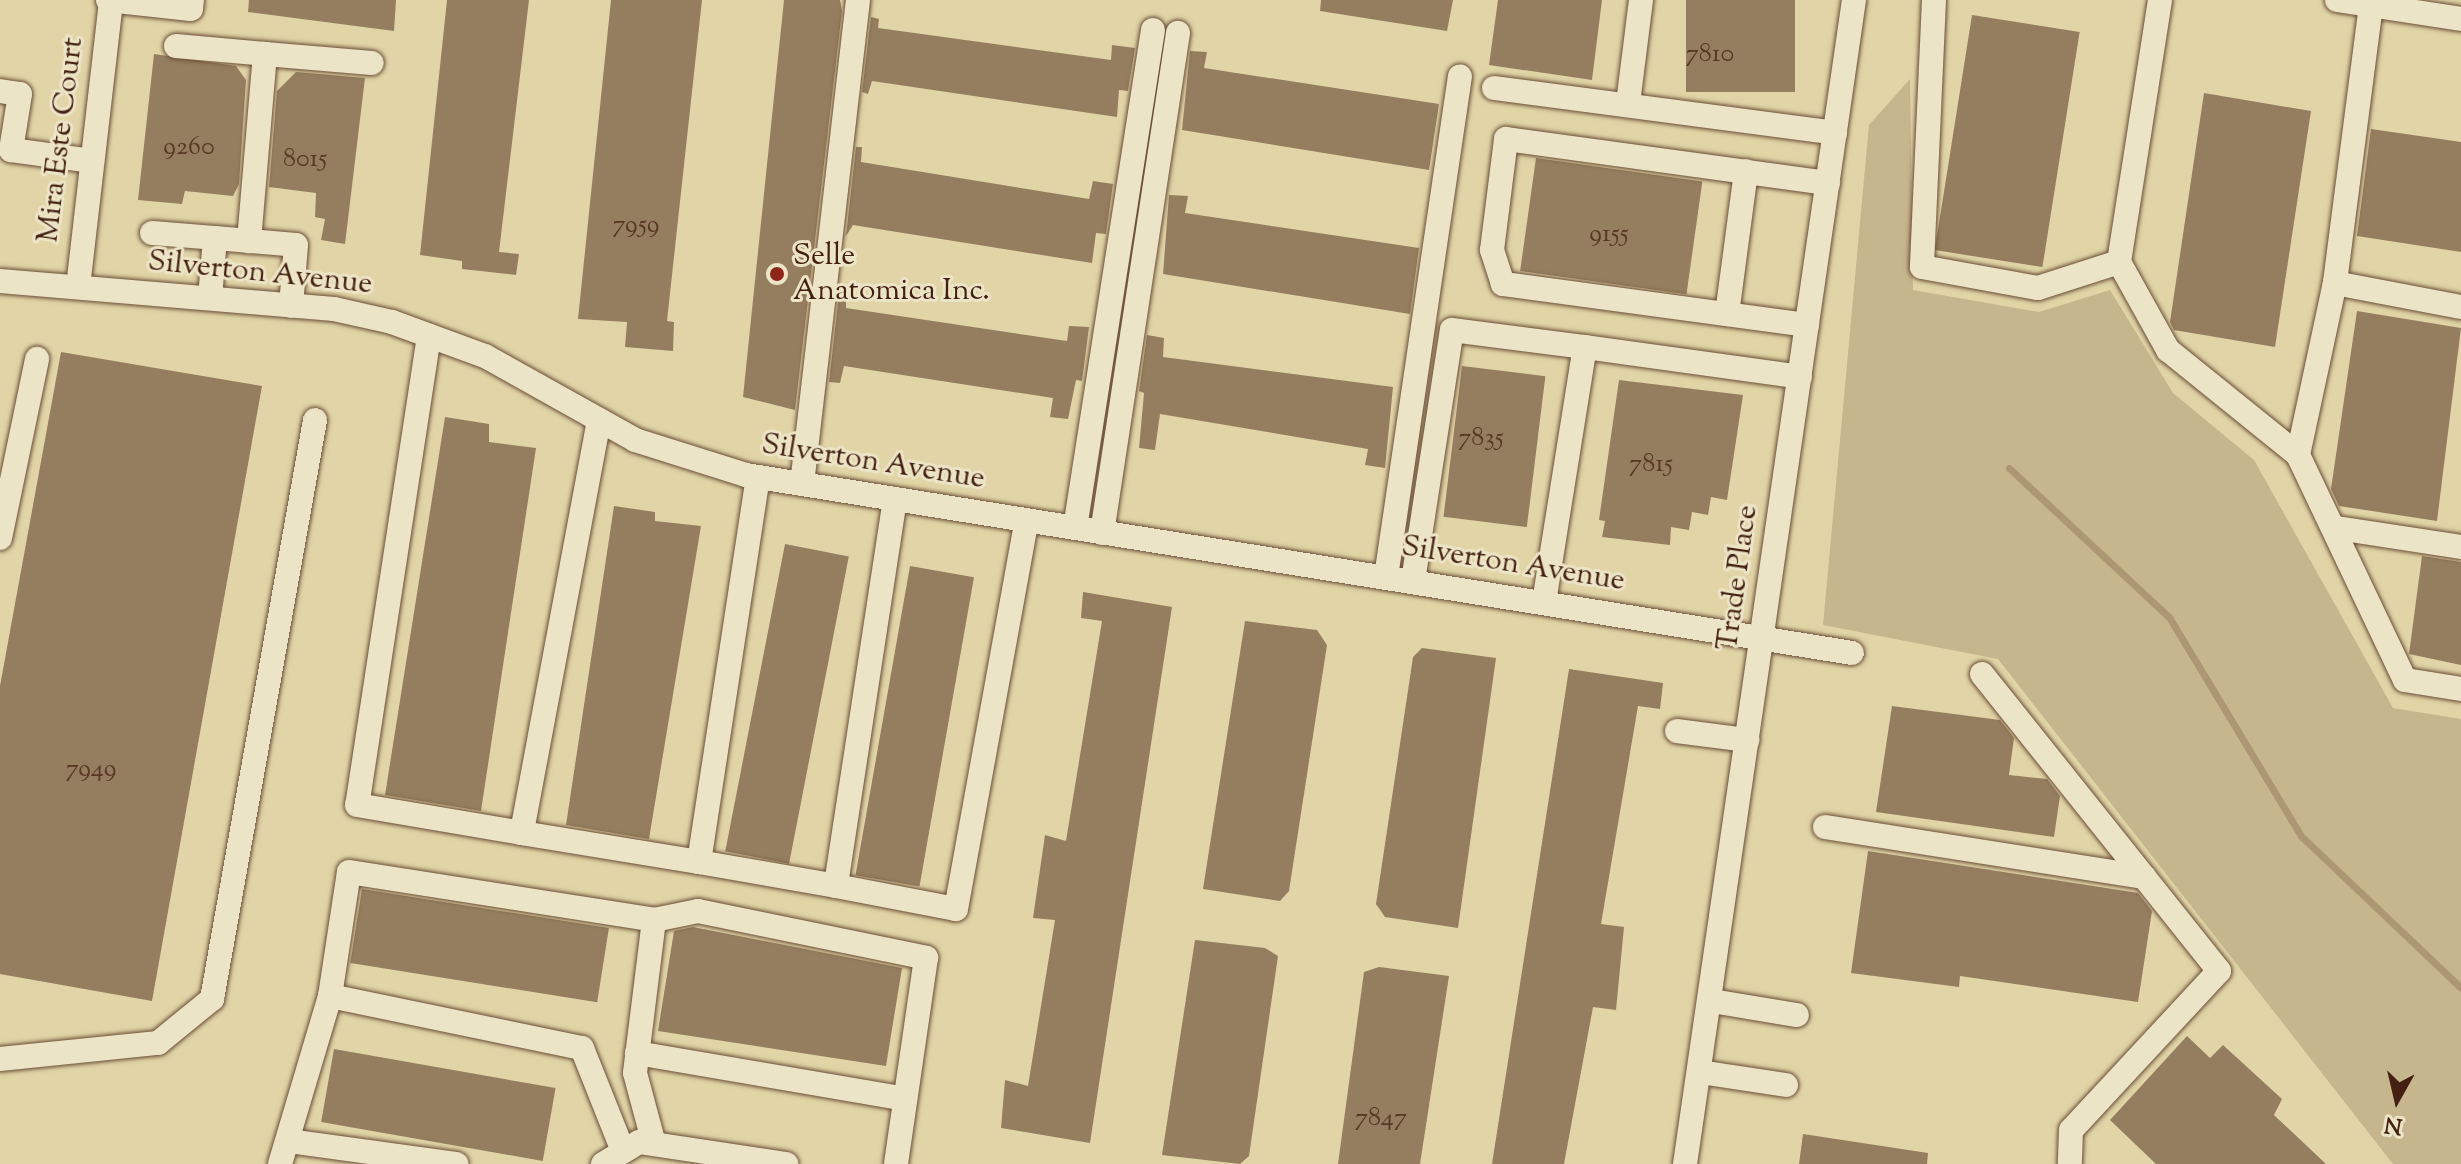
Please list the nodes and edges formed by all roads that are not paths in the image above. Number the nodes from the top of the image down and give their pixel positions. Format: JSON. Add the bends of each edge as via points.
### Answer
{"nodes":[{"id":1,"x":110,"y":0,"type":"edge"},
{"id":2,"x":192,"y":0,"type":"edge"},
{"id":3,"x":858,"y":0,"type":"edge"},
{"id":4,"x":1641,"y":0,"type":"edge"},
{"id":5,"x":1854,"y":0,"type":"edge"},
{"id":6,"x":1934,"y":0,"type":"edge"},
{"id":7,"x":2160,"y":0,"type":"edge"},
{"id":8,"x":2337,"y":0,"type":"edge"},
{"id":9,"x":2371,"y":5,"type":"junction"},
{"id":10,"x":2461,"y":19,"type":"edge"},
{"id":11,"x":1153,"y":30,"type":"dead end"},
{"id":12,"x":1178,"y":33,"type":"dead end"},
{"id":13,"x":176,"y":46,"type":"dead end"},
{"id":14,"x":265,"y":54,"type":"junction"},
{"id":15,"x":372,"y":63,"type":"dead end"},
{"id":16,"x":1460,"y":76,"type":"dead end"},
{"id":17,"x":1494,"y":88,"type":"dead end"},
{"id":18,"x":0,"y":91,"type":"edge"},
{"id":19,"x":1628,"y":103,"type":"junction"},
{"id":20,"x":1835,"y":133,"type":"junction"},
{"id":21,"x":92,"y":161,"type":"junction"},
{"id":22,"x":1746,"y":171,"type":"junction"},
{"id":23,"x":1828,"y":183,"type":"junction"},
{"id":24,"x":152,"y":233,"type":"dead end"},
{"id":25,"x":215,"y":238,"type":"junction"},
{"id":26,"x":249,"y":241,"type":"junction"},
{"id":27,"x":2119,"y":262,"type":"junction"},
{"id":28,"x":0,"y":281,"type":"edge"},
{"id":29,"x":2335,"y":283,"type":"junction"},
{"id":30,"x":78,"y":287,"type":"junction"},
{"id":31,"x":210,"y":298,"type":"junction"},
{"id":32,"x":291,"y":306,"type":"junction"},
{"id":33,"x":2461,"y":307,"type":"edge"},
{"id":34,"x":1727,"y":314,"type":"junction"},
{"id":35,"x":1807,"y":325,"type":"junction"},
{"id":36,"x":429,"y":336,"type":"junction"},
{"id":37,"x":1585,"y":347,"type":"junction"},
{"id":38,"x":37,"y":359,"type":"dead end"},
{"id":39,"x":1800,"y":377,"type":"junction"},
{"id":40,"x":315,"y":420,"type":"dead end"},
{"id":41,"x":599,"y":420,"type":"junction"},
{"id":42,"x":2298,"y":455,"type":"junction"},
{"id":43,"x":758,"y":478,"type":"junction"},
{"id":44,"x":802,"y":484,"type":"junction"},
{"id":45,"x":895,"y":499,"type":"junction"},
{"id":46,"x":1027,"y":520,"type":"junction"},
{"id":47,"x":1075,"y":528,"type":"junction"},
{"id":48,"x":2337,"y":528,"type":"junction"},
{"id":49,"x":1102,"y":533,"type":"junction"},
{"id":50,"x":0,"y":538,"type":"edge"},
{"id":51,"x":2461,"y":547,"type":"edge"},
{"id":52,"x":1386,"y":577,"type":"junction"},
{"id":53,"x":1413,"y":581,"type":"junction"},
{"id":54,"x":1544,"y":602,"type":"junction"},
{"id":55,"x":1763,"y":636,"type":"junction"},
{"id":56,"x":1852,"y":653,"type":"dead end"},
{"id":57,"x":1982,"y":674,"type":"dead end"},
{"id":58,"x":2461,"y":689,"type":"edge"},
{"id":59,"x":1677,"y":731,"type":"dead end"},
{"id":60,"x":1747,"y":740,"type":"junction"},
{"id":61,"x":1825,"y":827,"type":"dead end"},
{"id":62,"x":522,"y":833,"type":"junction"},
{"id":63,"x":699,"y":862,"type":"junction"},
{"id":64,"x":2144,"y":877,"type":"junction"},
{"id":65,"x":836,"y":886,"type":"junction"},
{"id":66,"x":654,"y":920,"type":"junction"},
{"id":67,"x":330,"y":996,"type":"junction"},
{"id":68,"x":1712,"y":1001,"type":"junction"},
{"id":69,"x":1797,"y":1015,"type":"dead end"},
{"id":70,"x":0,"y":1059,"type":"edge"},
{"id":71,"x":636,"y":1063,"type":"junction"},
{"id":72,"x":1700,"y":1072,"type":"junction"},
{"id":73,"x":1786,"y":1085,"type":"dead end"},
{"id":74,"x":597,"y":1086,"type":"junction"},
{"id":75,"x":905,"y":1099,"type":"junction"},
{"id":76,"x":654,"y":1144,"type":"junction"},
{"id":77,"x":284,"y":1153,"type":"edge"},
{"id":78,"x":613,"y":1157,"type":"edge"},
{"id":79,"x":456,"y":1164,"type":"edge"},
{"id":80,"x":786,"y":1164,"type":"edge"},
{"id":81,"x":896,"y":1164,"type":"edge"},
{"id":82,"x":1685,"y":1164,"type":"edge"},
{"id":83,"x":2070,"y":1164,"type":"edge"}],
"edges":[{"from":1,"to":2,"type":"street","via":[[191,9]]},
{"from":1,"to":21,"type":"street","name":"Mira Este Court"},
{"from":3,"to":44,"type":"street"},
{"from":4,"to":19,"type":"street"},
{"from":5,"to":20,"type":"street","name":"Trade Place"},
{"from":6,"to":27,"type":"street","via":[[1922,267],[2038,288]]},
{"from":7,"to":27,"type":"street"},
{"from":8,"to":9,"type":"street"},
{"from":9,"to":10,"type":"street"},
{"from":9,"to":29,"type":"street"},
{"from":11,"to":47,"type":"street"},
{"from":12,"to":49,"type":"street"},
{"from":13,"to":14,"type":"street"},
{"from":14,"to":15,"type":"street"},
{"from":14,"to":26,"type":"street"},
{"from":16,"to":52,"type":"street"},
{"from":17,"to":19,"type":"street"},
{"from":18,"to":21,"type":"street","via":[[20,94],[11,150]]},
{"from":19,"to":20,"type":"street"},
{"from":20,"to":23,"type":"street","name":"Trade Place"},
{"from":21,"to":30,"type":"street","name":"Mira Este Court"},
{"from":22,"to":23,"type":"street"},
{"from":22,"to":34,"type":"street"},
{"from":22,"to":34,"type":"street","via":[[1506,139],[1492,250],[1503,284]]},
{"from":23,"to":35,"type":"street","name":"Trade Place"},
{"from":24,"to":25,"type":"street"},
{"from":25,"to":26,"type":"street"},
{"from":25,"to":31,"type":"street"},
{"from":26,"to":32,"type":"street","via":[[296,245]]},
{"from":27,"to":42,"type":"street","via":[[2168,350]]},
{"from":28,"to":30,"type":"street","name":"Silverton Avenue"},
{"from":29,"to":33,"type":"street"},
{"from":29,"to":42,"type":"street"},
{"from":30,"to":31,"type":"street","name":"Silverton Avenue"},
{"from":31,"to":32,"type":"street","name":"Silverton Avenue"},
{"from":32,"to":36,"type":"street","name":"Silverton Avenue","via":[[383,320]]},
{"from":34,"to":35,"type":"street"},
{"from":35,"to":39,"type":"street","name":"Trade Place"},
{"from":36,"to":41,"type":"street","name":"Silverton Avenue","via":[[485,356]]},
{"from":36,"to":62,"type":"street","via":[[357,805]]},
{"from":37,"to":39,"type":"street"},
{"from":37,"to":53,"type":"street","via":[[1452,330]]},
{"from":37,"to":54,"type":"street"},
{"from":38,"to":50,"type":"street"},
{"from":39,"to":55,"type":"street","name":"Trade Place"},
{"from":40,"to":70,"type":"street","via":[[212,999],[158,1043]]},
{"from":41,"to":43,"type":"street","name":"Silverton Avenue","via":[[635,440]]},
{"from":41,"to":62,"type":"street"},
{"from":42,"to":48,"type":"street"},
{"from":43,"to":44,"type":"street","name":"Silverton Avenue"},
{"from":43,"to":63,"type":"street"},
{"from":44,"to":45,"type":"street","name":"Silverton Avenue"},
{"from":45,"to":46,"type":"street","name":"Silverton Avenue"},
{"from":45,"to":65,"type":"street"},
{"from":46,"to":47,"type":"street","name":"Silverton Avenue"},
{"from":46,"to":65,"type":"street","via":[[956,909]]},
{"from":47,"to":49,"type":"street","name":"Silverton Avenue"},
{"from":48,"to":51,"type":"street"},
{"from":48,"to":58,"type":"street","via":[[2405,680]]},
{"from":49,"to":52,"type":"street","name":"Silverton Avenue"},
{"from":52,"to":53,"type":"street","name":"Silverton Avenue"},
{"from":53,"to":54,"type":"street","name":"Silverton Avenue"},
{"from":54,"to":55,"type":"street","name":"Silverton Avenue"},
{"from":55,"to":56,"type":"street","name":"Silverton Avenue"},
{"from":55,"to":60,"type":"street","name":"Trade Place"},
{"from":57,"to":64,"type":"street"},
{"from":59,"to":60,"type":"street"},
{"from":60,"to":68,"type":"street","name":"Trade Place"},
{"from":61,"to":64,"type":"street"},
{"from":62,"to":63,"type":"street"},
{"from":63,"to":65,"type":"street"},
{"from":64,"to":83,"type":"street","via":[[2219,971],[2071,1130]]},
{"from":66,"to":67,"type":"street","via":[[349,872]]},
{"from":66,"to":71,"type":"street"},
{"from":66,"to":75,"type":"street","via":[[698,911],[926,958]]},
{"from":67,"to":74,"type":"street","via":[[582,1048]]},
{"from":67,"to":77,"type":"street"},
{"from":68,"to":69,"type":"street"},
{"from":68,"to":72,"type":"street","name":"Trade Place"},
{"from":71,"to":74,"type":"street"},
{"from":71,"to":75,"type":"street"},
{"from":71,"to":76,"type":"street"},
{"from":72,"to":73,"type":"street"},
{"from":72,"to":82,"type":"street","name":"Trade Place"},
{"from":74,"to":78,"type":"street"},
{"from":75,"to":81,"type":"street"},
{"from":76,"to":78,"type":"street","via":[[639,1142]]},
{"from":76,"to":80,"type":"street"},
{"from":77,"to":79,"type":"street"}]}
